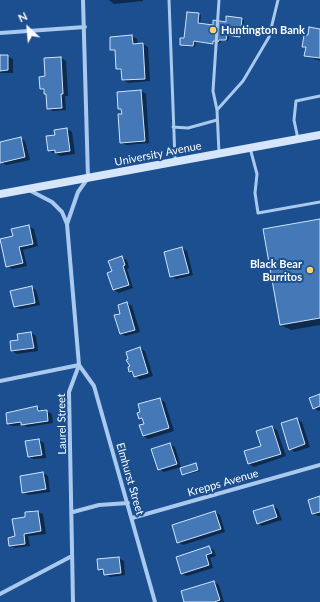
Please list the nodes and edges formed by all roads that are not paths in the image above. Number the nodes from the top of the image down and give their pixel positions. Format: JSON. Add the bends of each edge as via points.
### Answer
{"nodes":[{"id":1,"x":83,"y":0,"type":"edge"},
{"id":2,"x":169,"y":0,"type":"edge"},
{"id":3,"x":219,"y":0,"type":"edge"},
{"id":4,"x":278,"y":0,"type":"edge"},
{"id":5,"x":86,"y":27,"type":"junction"},
{"id":6,"x":0,"y":33,"type":"edge"},
{"id":7,"x":320,"y":96,"type":"edge"},
{"id":8,"x":217,"y":110,"type":"junction"},
{"id":9,"x":217,"y":120,"type":"junction"},
{"id":10,"x":173,"y":127,"type":"junction"},
{"id":11,"x":320,"y":135,"type":"edge"},
{"id":12,"x":298,"y":139,"type":"junction"},
{"id":13,"x":250,"y":148,"type":"junction"},
{"id":14,"x":219,"y":153,"type":"junction"},
{"id":15,"x":175,"y":162,"type":"junction"},
{"id":16,"x":88,"y":178,"type":"junction"},
{"id":17,"x":26,"y":189,"type":"junction"},
{"id":18,"x":0,"y":194,"type":"edge"},
{"id":19,"x":320,"y":202,"type":"edge"},
{"id":20,"x":67,"y":224,"type":"junction"},
{"id":21,"x":79,"y":365,"type":"junction"},
{"id":22,"x":0,"y":381,"type":"edge"},
{"id":23,"x":320,"y":465,"type":"edge"},
{"id":24,"x":128,"y":503,"type":"junction"},
{"id":25,"x":73,"y":512,"type":"junction"},
{"id":26,"x":132,"y":518,"type":"junction"},
{"id":27,"x":72,"y":556,"type":"junction"},
{"id":28,"x":0,"y":594,"type":"edge"},
{"id":29,"x":73,"y":602,"type":"edge"},
{"id":30,"x":155,"y":602,"type":"edge"}],
"edges":[{"from":1,"to":5,"type":"street"},
{"from":2,"to":10,"type":"lane"},
{"from":3,"to":8,"type":"lane","via":[[213,91]]},
{"from":4,"to":8,"type":"lane","via":[[270,37],[243,81]]},
{"from":5,"to":6,"type":"street"},
{"from":5,"to":16,"type":"street"},
{"from":7,"to":12,"type":"lane","via":[[296,101],[294,120]]},
{"from":8,"to":9,"type":"lane"},
{"from":9,"to":10,"type":"lane","via":[[188,128]]},
{"from":9,"to":14,"type":"lane"},
{"from":10,"to":15,"type":"lane"},
{"from":11,"to":12,"type":"street","name":"University Avenue"},
{"from":12,"to":13,"type":"street","name":"University Avenue"},
{"from":13,"to":14,"type":"street","name":"University Avenue"},
{"from":13,"to":19,"type":"lane","via":[[257,174],[255,193],[258,213]]},
{"from":14,"to":15,"type":"street","name":"University Avenue"},
{"from":15,"to":16,"type":"street","name":"University Avenue"},
{"from":16,"to":17,"type":"street","name":"University Avenue"},
{"from":16,"to":20,"type":"street","via":[[78,192]]},
{"from":17,"to":18,"type":"street","name":"University Avenue"},
{"from":17,"to":20,"type":"street","via":[[52,202],[62,212]]},
{"from":20,"to":21,"type":"street","name":"Laurel Street"},
{"from":21,"to":22,"type":"street"},
{"from":21,"to":24,"type":"street","name":"Elmhurst Street","via":[[94,386]]},
{"from":21,"to":25,"type":"street","name":"Laurel Street","via":[[69,392]]},
{"from":23,"to":26,"type":"street","name":"Krepps Avenue"},
{"from":24,"to":25,"type":"street","via":[[99,505]]},
{"from":24,"to":26,"type":"street","name":"Elmhurst Street"},
{"from":25,"to":27,"type":"street","name":"Laurel Street"},
{"from":26,"to":30,"type":"street","name":"Elmhurst Street"},
{"from":27,"to":28,"type":"street"},
{"from":27,"to":29,"type":"street","name":"Laurel Street"}]}
